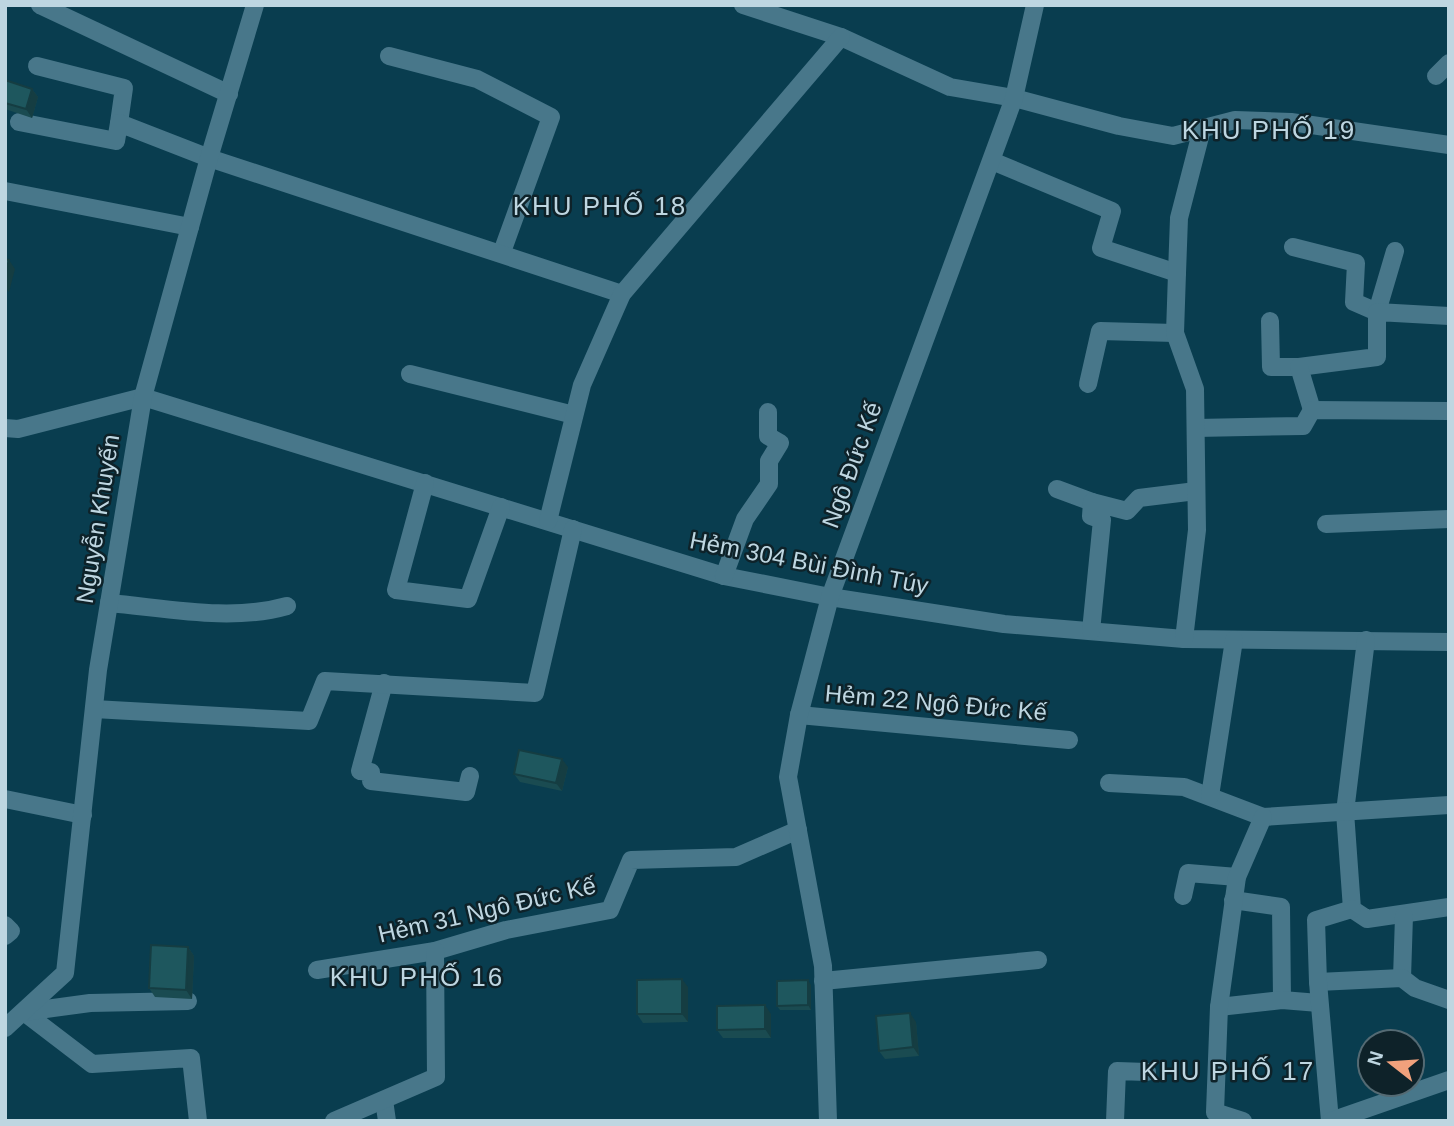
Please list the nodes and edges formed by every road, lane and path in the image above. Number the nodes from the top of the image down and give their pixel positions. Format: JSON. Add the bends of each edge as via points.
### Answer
{"nodes":[{"id":1,"x":40,"y":5,"type":"edge"},
{"id":2,"x":255,"y":5,"type":"edge"},
{"id":3,"x":743,"y":5,"type":"edge"},
{"id":4,"x":1035,"y":5,"type":"edge"},
{"id":5,"x":841,"y":37,"type":"junction"},
{"id":6,"x":389,"y":56,"type":"dead end"},
{"id":7,"x":37,"y":66,"type":"dead end"},
{"id":8,"x":229,"y":94,"type":"junction"},
{"id":9,"x":1014,"y":97,"type":"junction"},
{"id":10,"x":19,"y":122,"type":"edge"},
{"id":11,"x":119,"y":123,"type":"junction"},
{"id":12,"x":1202,"y":129,"type":"junction"},
{"id":13,"x":1449,"y":145,"type":"edge"},
{"id":14,"x":209,"y":158,"type":"junction"},
{"id":15,"x":992,"y":161,"type":"junction"},
{"id":16,"x":5,"y":191,"type":"edge"},
{"id":17,"x":190,"y":227,"type":"junction"},
{"id":18,"x":1293,"y":247,"type":"dead end"},
{"id":19,"x":1395,"y":251,"type":"dead end"},
{"id":20,"x":502,"y":252,"type":"junction"},
{"id":21,"x":1177,"y":273,"type":"junction"},
{"id":22,"x":622,"y":294,"type":"junction"},
{"id":23,"x":1377,"y":312,"type":"junction"},
{"id":24,"x":1449,"y":316,"type":"edge"},
{"id":25,"x":1270,"y":321,"type":"dead end"},
{"id":26,"x":1175,"y":333,"type":"junction"},
{"id":27,"x":1299,"y":367,"type":"junction"},
{"id":28,"x":410,"y":374,"type":"dead end"},
{"id":29,"x":1088,"y":384,"type":"dead end"},
{"id":30,"x":143,"y":397,"type":"junction"},
{"id":31,"x":1312,"y":410,"type":"junction"},
{"id":32,"x":1449,"y":411,"type":"edge"},
{"id":33,"x":768,"y":412,"type":"dead end"},
{"id":34,"x":575,"y":415,"type":"junction"},
{"id":35,"x":5,"y":428,"type":"edge"},
{"id":36,"x":1195,"y":428,"type":"junction"},
{"id":37,"x":425,"y":483,"type":"junction"},
{"id":38,"x":1057,"y":489,"type":"dead end"},
{"id":39,"x":1196,"y":491,"type":"junction"},
{"id":40,"x":1092,"y":502,"type":"junction"},
{"id":41,"x":501,"y":507,"type":"junction"},
{"id":42,"x":1449,"y":519,"type":"edge"},
{"id":43,"x":548,"y":521,"type":"junction"},
{"id":44,"x":1326,"y":524,"type":"dead end"},
{"id":45,"x":573,"y":529,"type":"junction"},
{"id":46,"x":724,"y":576,"type":"junction"},
{"id":47,"x":830,"y":597,"type":"junction"},
{"id":48,"x":109,"y":603,"type":"junction"},
{"id":49,"x":287,"y":606,"type":"dead end"},
{"id":50,"x":1091,"y":631,"type":"junction"},
{"id":51,"x":1184,"y":639,"type":"junction"},
{"id":52,"x":1448,"y":639,"type":"edge"},
{"id":53,"x":1234,"y":640,"type":"junction"},
{"id":54,"x":1366,"y":640,"type":"junction"},
{"id":55,"x":384,"y":683,"type":"junction"},
{"id":56,"x":94,"y":709,"type":"junction"},
{"id":57,"x":799,"y":715,"type":"junction"},
{"id":58,"x":1069,"y":740,"type":"dead end"},
{"id":59,"x":470,"y":776,"type":"dead end"},
{"id":60,"x":1109,"y":783,"type":"dead end"},
{"id":61,"x":1210,"y":796,"type":"junction"},
{"id":62,"x":5,"y":799,"type":"edge"},
{"id":63,"x":1449,"y":805,"type":"edge"},
{"id":64,"x":1345,"y":812,"type":"junction"},
{"id":65,"x":83,"y":815,"type":"junction"},
{"id":66,"x":1263,"y":817,"type":"junction"},
{"id":67,"x":798,"y":830,"type":"junction"},
{"id":68,"x":1237,"y":877,"type":"junction"},
{"id":69,"x":1183,"y":896,"type":"dead end"},
{"id":70,"x":1233,"y":900,"type":"junction"},
{"id":71,"x":1449,"y":907,"type":"edge"},
{"id":72,"x":1352,"y":909,"type":"junction"},
{"id":73,"x":1404,"y":916,"type":"junction"},
{"id":74,"x":5,"y":925,"type":"edge"},
{"id":75,"x":5,"y":936,"type":"edge"},
{"id":76,"x":435,"y":951,"type":"junction"},
{"id":77,"x":1038,"y":960,"type":"dead end"},
{"id":78,"x":317,"y":970,"type":"dead end"},
{"id":79,"x":1402,"y":978,"type":"junction"},
{"id":80,"x":823,"y":981,"type":"junction"},
{"id":81,"x":1318,"y":982,"type":"junction"},
{"id":82,"x":1282,"y":1000,"type":"junction"},
{"id":83,"x":1449,"y":1000,"type":"edge"},
{"id":84,"x":188,"y":1001,"type":"edge"},
{"id":85,"x":1319,"y":1003,"type":"junction"},
{"id":86,"x":1219,"y":1007,"type":"junction"},
{"id":87,"x":23,"y":1012,"type":"junction"},
{"id":88,"x":5,"y":1028,"type":"edge"},
{"id":89,"x":1147,"y":1072,"type":"dead end"},
{"id":90,"x":1449,"y":1080,"type":"edge"},
{"id":91,"x":384,"y":1100,"type":"junction"},
{"id":92,"x":198,"y":1121,"type":"edge"},
{"id":93,"x":334,"y":1121,"type":"edge"},
{"id":94,"x":387,"y":1121,"type":"edge"},
{"id":95,"x":828,"y":1121,"type":"edge"},
{"id":96,"x":1115,"y":1121,"type":"edge"},
{"id":97,"x":1243,"y":1121,"type":"edge"},
{"id":98,"x":1330,"y":1121,"type":"edge"}],
"edges":[{"from":1,"to":8,"type":"street"},
{"from":2,"to":8,"type":"street","name":"Nguyễn Khuyến"},
{"from":3,"to":5,"type":"street"},
{"from":4,"to":9,"type":"street","name":"Ngô Đức Kế"},
{"from":5,"to":9,"type":"street","via":[[950,87]]},
{"from":5,"to":22,"type":"street"},
{"from":6,"to":20,"type":"street","via":[[477,79],[551,117]]},
{"from":7,"to":11,"type":"street","via":[[124,88]]},
{"from":8,"to":14,"type":"street","name":"Nguyễn Khuyến"},
{"from":9,"to":12,"type":"street","via":[[1173,136]]},
{"from":9,"to":15,"type":"street","name":"Ngô Đức Kế"},
{"from":10,"to":11,"type":"street","via":[[116,141]]},
{"from":11,"to":14,"type":"street"},
{"from":12,"to":13,"type":"street","via":[[1236,120],[1291,122]]},
{"from":12,"to":21,"type":"street","via":[[1180,218]]},
{"from":14,"to":17,"type":"street","name":"Nguyễn Khuyến"},
{"from":14,"to":20,"type":"street"},
{"from":15,"to":21,"type":"street","via":[[1112,211],[1101,248]]},
{"from":15,"to":47,"type":"street","name":"Ngô Đức Kế"},
{"from":16,"to":17,"type":"street"},
{"from":17,"to":30,"type":"street","name":"Nguyễn Khuyến"},
{"from":18,"to":23,"type":"street","via":[[1356,263],[1354,302]]},
{"from":19,"to":23,"type":"street"},
{"from":20,"to":22,"type":"street"},
{"from":21,"to":26,"type":"street"},
{"from":22,"to":34,"type":"street","via":[[582,385]]},
{"from":23,"to":24,"type":"street"},
{"from":23,"to":27,"type":"street","via":[[1377,357]]},
{"from":25,"to":27,"type":"street","via":[[1271,367]]},
{"from":26,"to":29,"type":"street","via":[[1100,331]]},
{"from":26,"to":36,"type":"street","via":[[1195,389]]},
{"from":27,"to":31,"type":"street"},
{"from":28,"to":34,"type":"street"},
{"from":30,"to":35,"type":"street","via":[[18,429]]},
{"from":30,"to":37,"type":"street","name":"Hẻm 304 Bùi Đình Túy"},
{"from":30,"to":48,"type":"street","name":"Nguyễn Khuyến"},
{"from":31,"to":32,"type":"street"},
{"from":31,"to":36,"type":"street","via":[[1303,426]]},
{"from":33,"to":46,"type":"street","via":[[768,436],[780,443],[769,461],[769,484],[745,519]]},
{"from":34,"to":43,"type":"street"},
{"from":36,"to":39,"type":"street"},
{"from":37,"to":41,"type":"street","name":"Hẻm 304 Bùi Đình Túy"},
{"from":37,"to":41,"type":"street","via":[[396,590],[468,599]]},
{"from":38,"to":40,"type":"street"},
{"from":39,"to":40,"type":"street","via":[[1139,498],[1127,510]]},
{"from":39,"to":51,"type":"street","via":[[1197,530]]},
{"from":40,"to":50,"type":"street","via":[[1091,516],[1102,520]]},
{"from":41,"to":43,"type":"street","name":"Hẻm 304 Bùi Đình Túy"},
{"from":42,"to":44,"type":"street"},
{"from":43,"to":45,"type":"street","name":"Hẻm 304 Bùi Đình Túy"},
{"from":45,"to":46,"type":"street","name":"Hẻm 304 Bùi Đình Túy"},
{"from":45,"to":55,"type":"street","via":[[535,693]]},
{"from":46,"to":47,"type":"street","name":"Hẻm 304 Bùi Đình Túy"},
{"from":47,"to":50,"type":"street","name":"Hẻm 304 Bùi Đình Túy","via":[[1004,624]]},
{"from":47,"to":57,"type":"street","name":"Ngô Đức Kế"},
{"from":48,"to":49,"type":"street","via":[[239,613]]},
{"from":48,"to":56,"type":"street","name":"Nguyễn Khuyến"},
{"from":50,"to":51,"type":"street","name":"Hẻm 304 Bùi Đình Túy"},
{"from":51,"to":53,"type":"street","name":"Hẻm 304 Bùi Đình Túy"},
{"from":52,"to":54,"type":"street","name":"Hẻm 304 Bùi Đình Túy"},
{"from":53,"to":54,"type":"street","name":"Hẻm 304 Bùi Đình Túy"},
{"from":53,"to":61,"type":"street"},
{"from":54,"to":64,"type":"street"},
{"from":55,"to":56,"type":"street","via":[[325,681],[309,721]]},
{"from":55,"to":59,"type":"street","via":[[360,771],[371,772],[371,780],[466,792]]},
{"from":56,"to":65,"type":"street","name":"Nguyễn Khuyến"},
{"from":57,"to":58,"type":"street","name":"Hẻm 22 Ngô Đức Kế"},
{"from":57,"to":67,"type":"street","name":"Ngô Đức Kế","via":[[788,777]]},
{"from":60,"to":61,"type":"street","via":[[1184,787]]},
{"from":61,"to":66,"type":"street"},
{"from":62,"to":65,"type":"street"},
{"from":63,"to":64,"type":"street"},
{"from":64,"to":66,"type":"street"},
{"from":64,"to":72,"type":"street"},
{"from":65,"to":87,"type":"street","name":"Nguyễn Khuyến","via":[[65,973]]},
{"from":66,"to":68,"type":"street"},
{"from":67,"to":76,"type":"street","name":"Hẻm 31 Ngô Đức Kế","via":[[736,857],[631,860],[610,910],[506,930]]},
{"from":67,"to":80,"type":"street","name":"Ngô Đức Kế"},
{"from":68,"to":69,"type":"street","via":[[1188,873]]},
{"from":68,"to":70,"type":"street"},
{"from":70,"to":82,"type":"street","via":[[1281,907]]},
{"from":70,"to":86,"type":"street"},
{"from":71,"to":73,"type":"street"},
{"from":72,"to":73,"type":"street","via":[[1367,919]]},
{"from":72,"to":81,"type":"street","via":[[1316,920]]},
{"from":73,"to":79,"type":"street"},
{"from":74,"to":75,"type":"street","via":[[10,930]]},
{"from":76,"to":78,"type":"street","name":"Hẻm 31 Ngô Đức Kế"},
{"from":76,"to":91,"type":"street","via":[[436,1077]]},
{"from":77,"to":80,"type":"street"},
{"from":79,"to":81,"type":"street"},
{"from":79,"to":83,"type":"street","via":[[1415,988]]},
{"from":80,"to":95,"type":"street","name":"Ngô Đức Kế"},
{"from":81,"to":85,"type":"street"},
{"from":82,"to":85,"type":"street"},
{"from":82,"to":86,"type":"street"},
{"from":84,"to":87,"type":"street","via":[[90,1003]]},
{"from":85,"to":98,"type":"street"},
{"from":86,"to":97,"type":"street","via":[[1215,1112]]},
{"from":87,"to":88,"type":"street","name":"Nguyễn Khuyến"},
{"from":87,"to":92,"type":"street","via":[[92,1064],[191,1058]]},
{"from":89,"to":96,"type":"street","via":[[1117,1071]]},
{"from":90,"to":98,"type":"street"},
{"from":91,"to":93,"type":"street"},
{"from":91,"to":94,"type":"street"}]}
